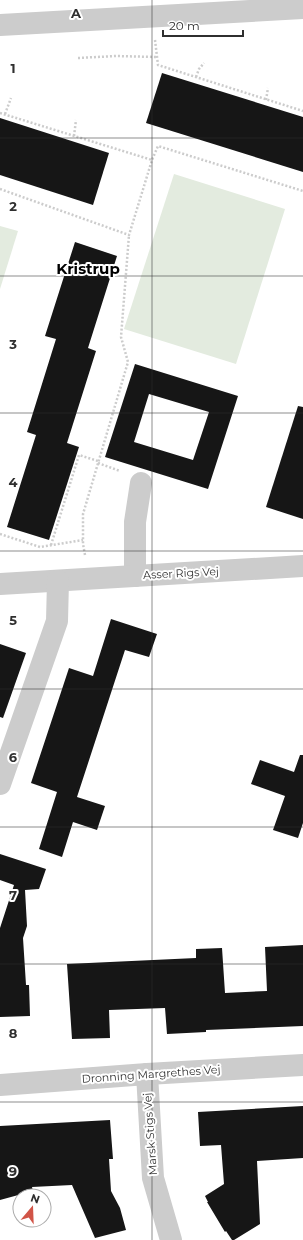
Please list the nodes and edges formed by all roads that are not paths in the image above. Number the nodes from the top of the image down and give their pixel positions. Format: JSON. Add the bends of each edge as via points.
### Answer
{"nodes":[{"id":1,"x":303,"y":8,"type":"edge"},
{"id":2,"x":0,"y":25,"type":"edge"},
{"id":3,"x":141,"y":483,"type":"dead end"},
{"id":4,"x":303,"y":566,"type":"edge"},
{"id":5,"x":135,"y":576,"type":"junction"},
{"id":6,"x":58,"y":581,"type":"junction"},
{"id":7,"x":0,"y":584,"type":"edge"},
{"id":8,"x":0,"y":784,"type":"edge"},
{"id":9,"x":303,"y":1065,"type":"edge"},
{"id":10,"x":147,"y":1074,"type":"junction"},
{"id":11,"x":0,"y":1085,"type":"edge"},
{"id":12,"x":171,"y":1240,"type":"edge"}],
"edges":[{"from":1,"to":2,"type":"street"},
{"from":3,"to":5,"type":"street","via":[[135,522]]},
{"from":4,"to":5,"type":"street","name":"Asser Rigs Vej"},
{"from":5,"to":6,"type":"street","name":"Asser Rigs Vej"},
{"from":6,"to":7,"type":"street","name":"Asser Rigs Vej"},
{"from":6,"to":8,"type":"street","via":[[57,621]]},
{"from":9,"to":10,"type":"street","name":"Dronning Margrethes Vej"},
{"from":10,"to":11,"type":"street","name":"Dronning Margrethes Vej"},
{"from":10,"to":12,"type":"street","name":"Marsk Stigs Vej","via":[[153,1178]]}]}
